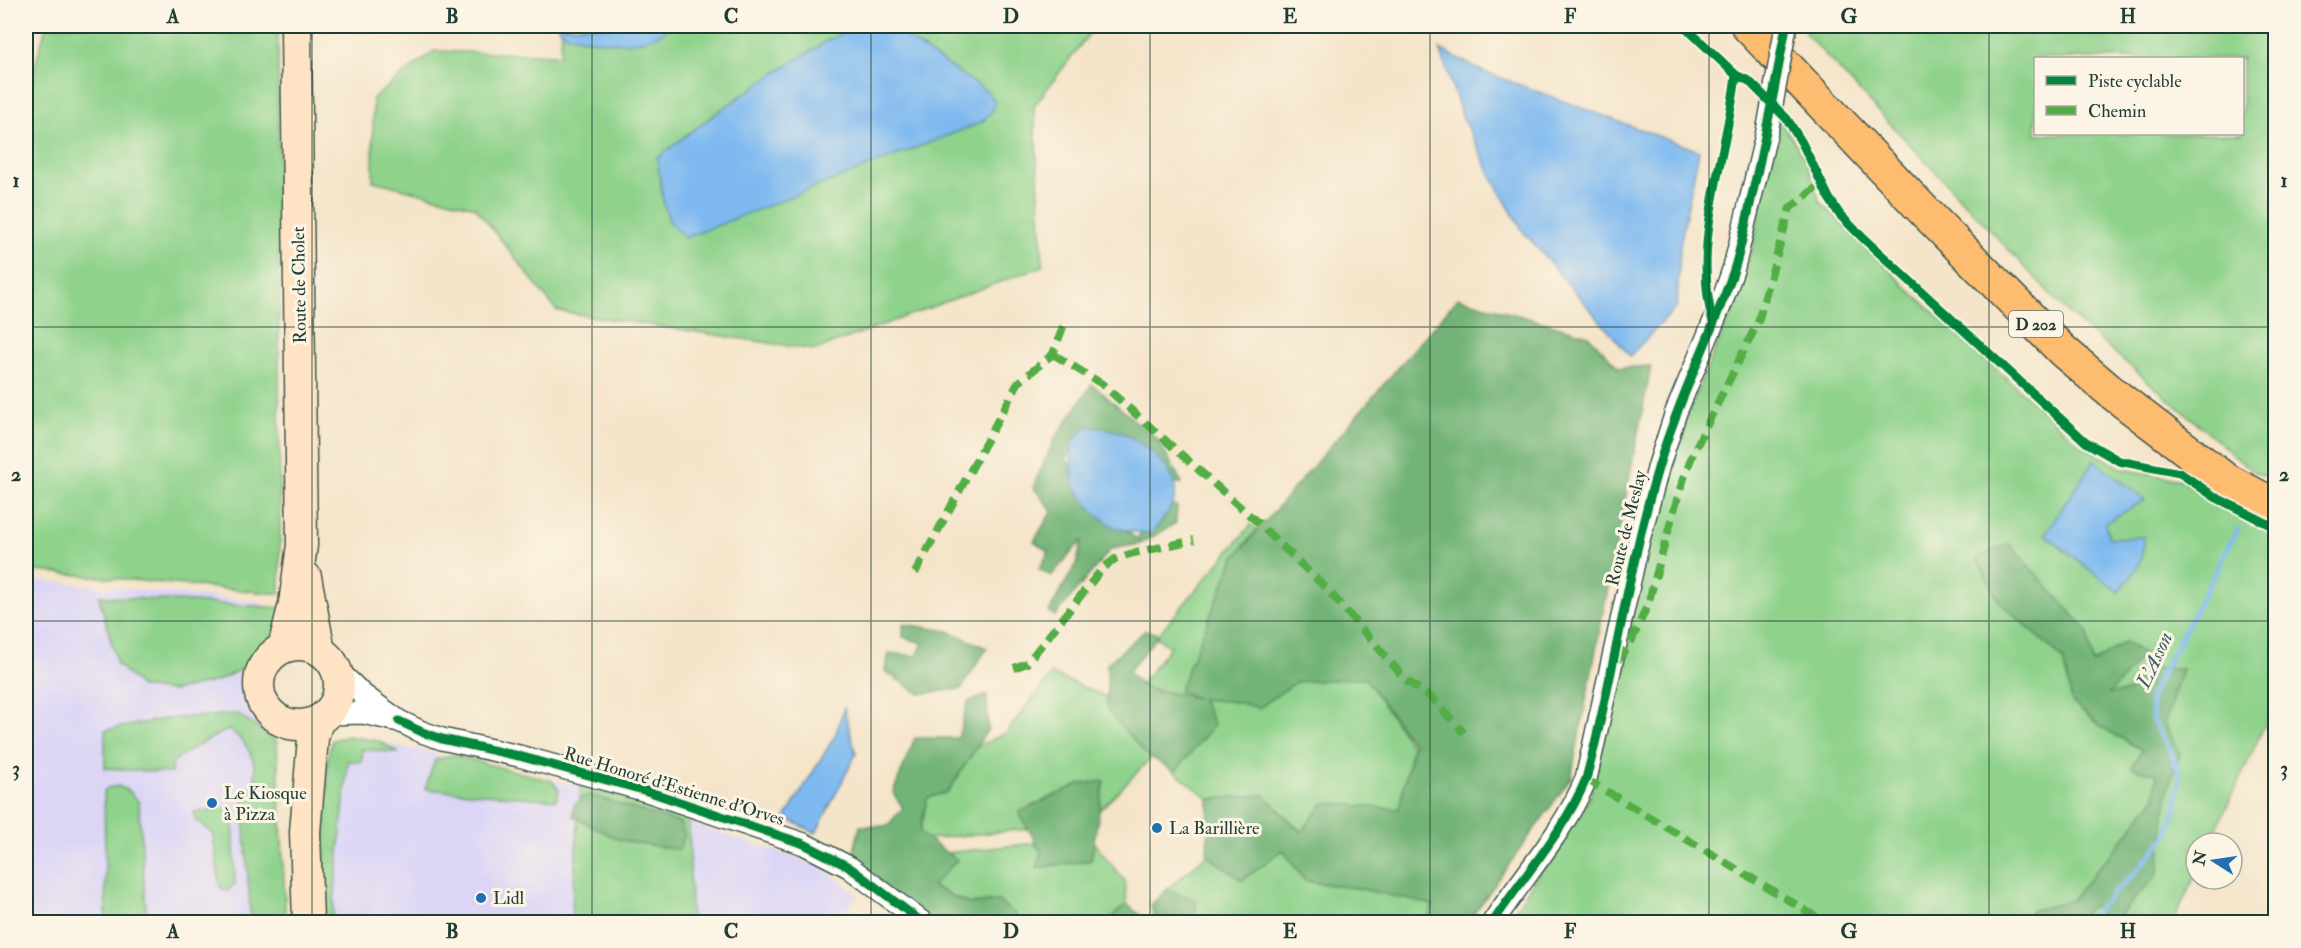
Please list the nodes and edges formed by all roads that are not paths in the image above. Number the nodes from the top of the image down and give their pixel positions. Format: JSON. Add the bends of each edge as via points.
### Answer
{"nodes":[{"id":1,"x":296,"y":26,"type":"edge"},
{"id":2,"x":1748,"y":26,"type":"edge"},
{"id":3,"x":1786,"y":26,"type":"edge"},
{"id":4,"x":2276,"y":506,"type":"edge"},
{"id":5,"x":302,"y":545,"type":"junction"},
{"id":6,"x":284,"y":648,"type":"junction"},
{"id":7,"x":328,"y":660,"type":"junction"},
{"id":8,"x":323,"y":717,"type":"junction"},
{"id":9,"x":399,"y":721,"type":"junction"},
{"id":10,"x":281,"y":722,"type":"junction"},
{"id":11,"x":305,"y":832,"type":"junction"},
{"id":12,"x":308,"y":922,"type":"edge"},
{"id":13,"x":922,"y":922,"type":"edge"},
{"id":14,"x":1493,"y":922,"type":"edge"}],
"edges":[{"from":1,"to":5,"type":"main road","name":"Route de Cholet"},
{"from":2,"to":4,"type":"main road","number":"D 202","via":[[2063,351],[2226,480]]},
{"from":3,"to":14,"type":"street","name":"Route de Meslay","bridge":true,"via":[[1768,127],[1734,267],[1659,465],[1586,779],[1555,837]]},
{"from":5,"to":6,"type":"main road","name":"Route de Cholet"},
{"from":5,"to":7,"type":"main road","name":"Route de Cholet"},
{"from":6,"to":7,"type":"main road","via":[[302,645]]},
{"from":6,"to":10,"type":"main road","via":[[267,660],[259,681],[263,704]]},
{"from":7,"to":8,"type":"main road","via":[[339,681],[339,693]]},
{"from":7,"to":9,"type":"street","name":"Rue Honoré d'Estienne d'Orves"},
{"from":8,"to":9,"type":"street","name":"Rue Honoré d'Estienne d'Orves","via":[[363,713]]},
{"from":8,"to":10,"type":"main road","via":[[300,726]]},
{"from":8,"to":11,"type":"main road","via":[[314,738]]},
{"from":9,"to":13,"type":"street","name":"Rue Honoré d'Estienne d'Orves","via":[[442,739],[647,791],[804,844],[849,867]]},
{"from":10,"to":11,"type":"main road","via":[[294,767]]},
{"from":11,"to":12,"type":"main road"}]}
